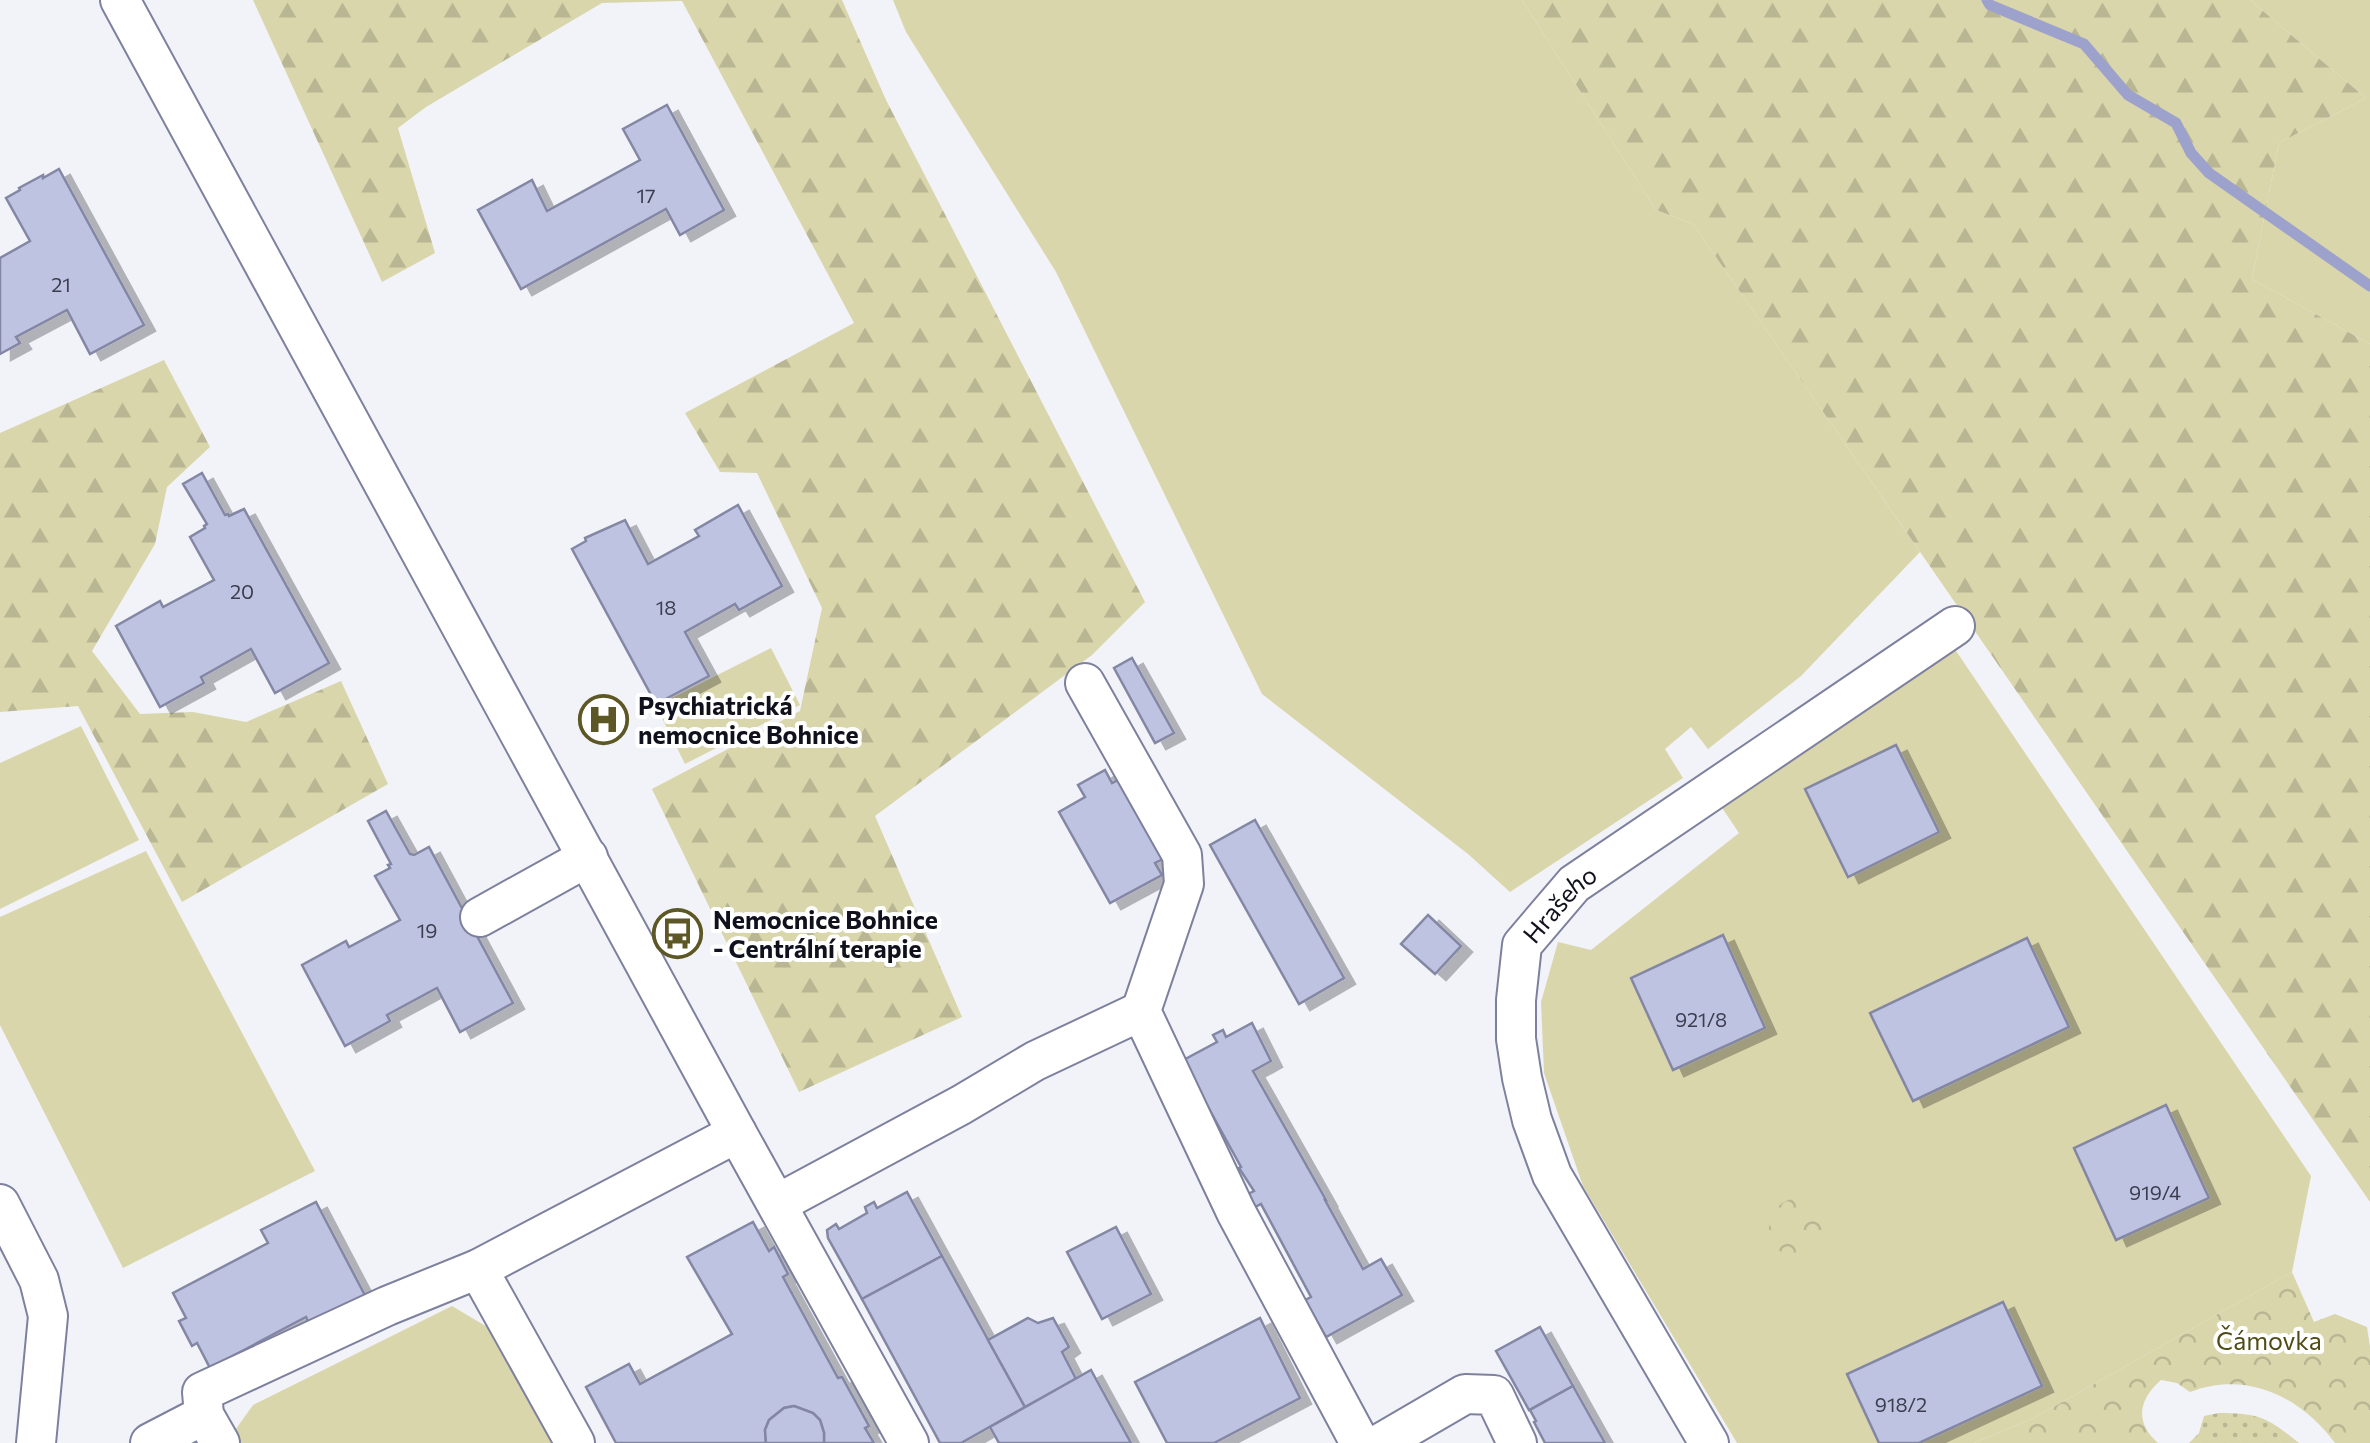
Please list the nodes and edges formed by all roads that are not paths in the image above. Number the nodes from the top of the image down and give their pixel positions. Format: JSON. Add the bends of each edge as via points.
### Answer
{"nodes":[{"id":1,"x":120,"y":0,"type":"edge"},
{"id":2,"x":1956,"y":626,"type":"dead end"},
{"id":3,"x":1084,"y":683,"type":"dead end"},
{"id":4,"x":588,"y":857,"type":"junction"},
{"id":5,"x":480,"y":917,"type":"dead end"},
{"id":6,"x":1140,"y":1011,"type":"junction"},
{"id":7,"x":737,"y":1133,"type":"junction"},
{"id":8,"x":777,"y":1204,"type":"junction"},
{"id":9,"x":5,"y":1226,"type":"edge"},
{"id":10,"x":478,"y":1269,"type":"junction"},
{"id":11,"x":212,"y":1429,"type":"edge"},
{"id":12,"x":36,"y":1443,"type":"edge"},
{"id":13,"x":150,"y":1443,"type":"edge"},
{"id":14,"x":574,"y":1443,"type":"edge"},
{"id":15,"x":909,"y":1443,"type":"edge"},
{"id":16,"x":1360,"y":1443,"type":"edge"},
{"id":17,"x":1380,"y":1443,"type":"edge"},
{"id":18,"x":1517,"y":1443,"type":"edge"},
{"id":19,"x":1709,"y":1443,"type":"edge"}],
"edges":[{"from":1,"to":4,"type":"street"},
{"from":2,"to":19,"type":"street","name":"Hrašeho","via":[[1574,884],[1522,945],[1516,1039],[1532,1120],[1560,1188]]},
{"from":3,"to":6,"type":"street","via":[[1182,855],[1184,884]]},
{"from":4,"to":5,"type":"street"},
{"from":4,"to":7,"type":"street"},
{"from":6,"to":8,"type":"street","via":[[1035,1061]]},
{"from":6,"to":16,"type":"street","via":[[1236,1212]]},
{"from":7,"to":8,"type":"street"},
{"from":7,"to":10,"type":"street"},
{"from":8,"to":15,"type":"street"},
{"from":9,"to":12,"type":"street","via":[[39,1280],[48,1316]]},
{"from":10,"to":11,"type":"street","via":[[202,1392]]},
{"from":10,"to":14,"type":"street"},
{"from":11,"to":13,"type":"street"},
{"from":17,"to":18,"type":"street","via":[[1465,1394],[1494,1396]]}]}
